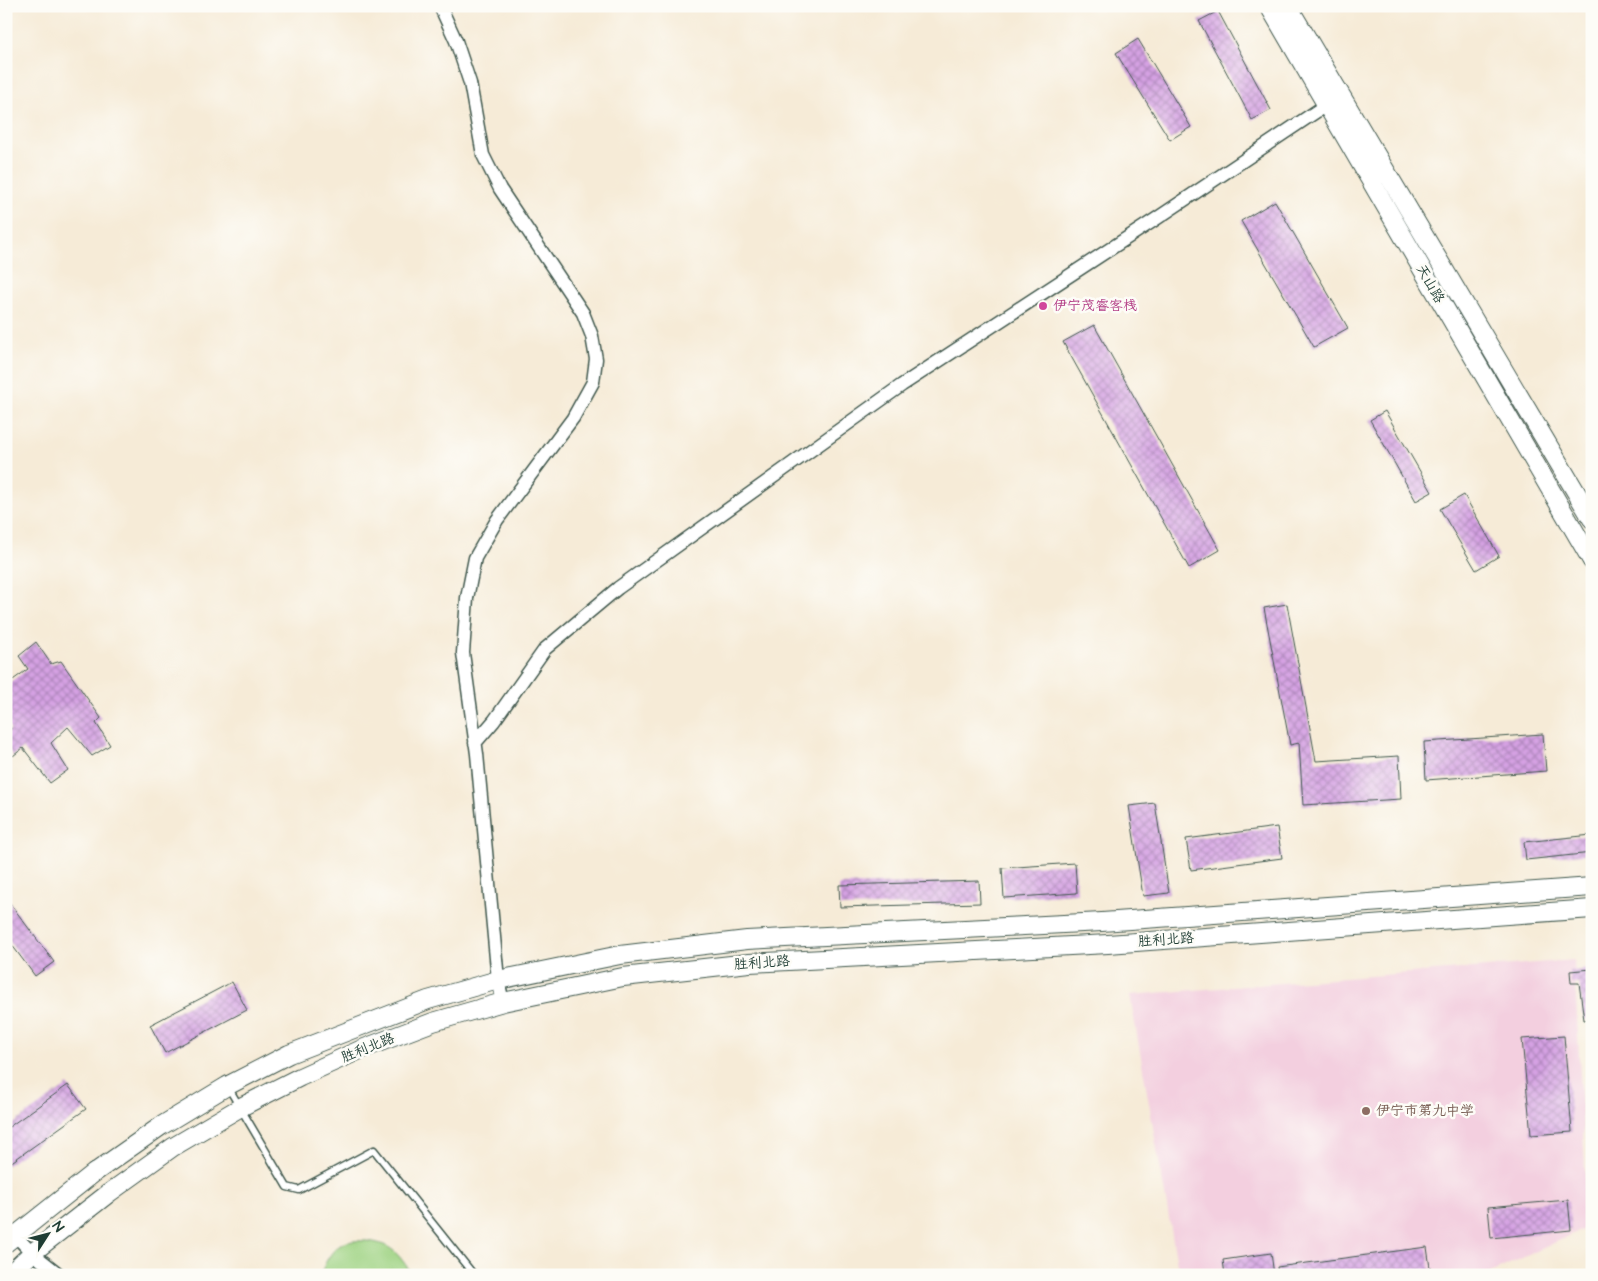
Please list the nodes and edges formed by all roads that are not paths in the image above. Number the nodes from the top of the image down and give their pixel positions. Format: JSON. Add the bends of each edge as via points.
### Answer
{"nodes":[{"id":1,"x":440,"y":6,"type":"edge"},
{"id":2,"x":1269,"y":6,"type":"edge"},
{"id":3,"x":1288,"y":6,"type":"edge"},
{"id":4,"x":1333,"y":100,"type":"junction"},
{"id":5,"x":1592,"y":519,"type":"edge"},
{"id":6,"x":1592,"y":561,"type":"edge"},
{"id":7,"x":475,"y":743,"type":"junction"},
{"id":8,"x":1592,"y":887,"type":"edge"},
{"id":9,"x":1592,"y":909,"type":"edge"},
{"id":10,"x":498,"y":980,"type":"junction"},
{"id":11,"x":503,"y":1002,"type":"junction"},
{"id":12,"x":227,"y":1086,"type":"junction"},
{"id":13,"x":241,"y":1108,"type":"junction"},
{"id":14,"x":11,"y":1239,"type":"edge"},
{"id":15,"x":32,"y":1253,"type":"junction"},
{"id":16,"x":9,"y":1275,"type":"edge"},
{"id":17,"x":60,"y":1275,"type":"edge"},
{"id":18,"x":474,"y":1275,"type":"edge"}],
"edges":[{"from":1,"to":7,"type":"street","via":[[470,83],[484,156],[500,189],[583,313],[596,359],[593,382],[573,418],[497,520],[475,558],[467,598],[463,653]]},
{"from":2,"to":4,"type":"main road","name":"天山路"},
{"from":3,"to":4,"type":"main road","name":"天山路"},
{"from":4,"to":5,"type":"main road","name":"天山路"},
{"from":4,"to":6,"type":"main road","name":"天山路"},
{"from":4,"to":7,"type":"street","via":[[902,385],[618,588],[545,649]]},
{"from":7,"to":10,"type":"street"},
{"from":8,"to":10,"type":"main road","name":"胜利北路","via":[[1092,923],[747,940],[620,955]]},
{"from":9,"to":11,"type":"main road","name":"胜利北路","via":[[1108,944],[748,963],[622,977]]},
{"from":10,"to":11,"type":"street"},
{"from":10,"to":12,"type":"main road","name":"胜利北路","via":[[428,1000],[289,1054]]},
{"from":11,"to":13,"type":"main road","name":"胜利北路","via":[[432,1022],[362,1049]]},
{"from":12,"to":13,"type":"lane"},
{"from":12,"to":14,"type":"main road","name":"胜利北路","via":[[161,1126],[94,1173]]},
{"from":13,"to":15,"type":"main road","name":"胜利北路","via":[[173,1147]]},
{"from":13,"to":18,"type":"lane","via":[[288,1186],[299,1190],[374,1150]]},
{"from":14,"to":15,"type":"street"},
{"from":15,"to":16,"type":"main road","name":"胜利北路"},
{"from":15,"to":17,"type":"street"}]}
